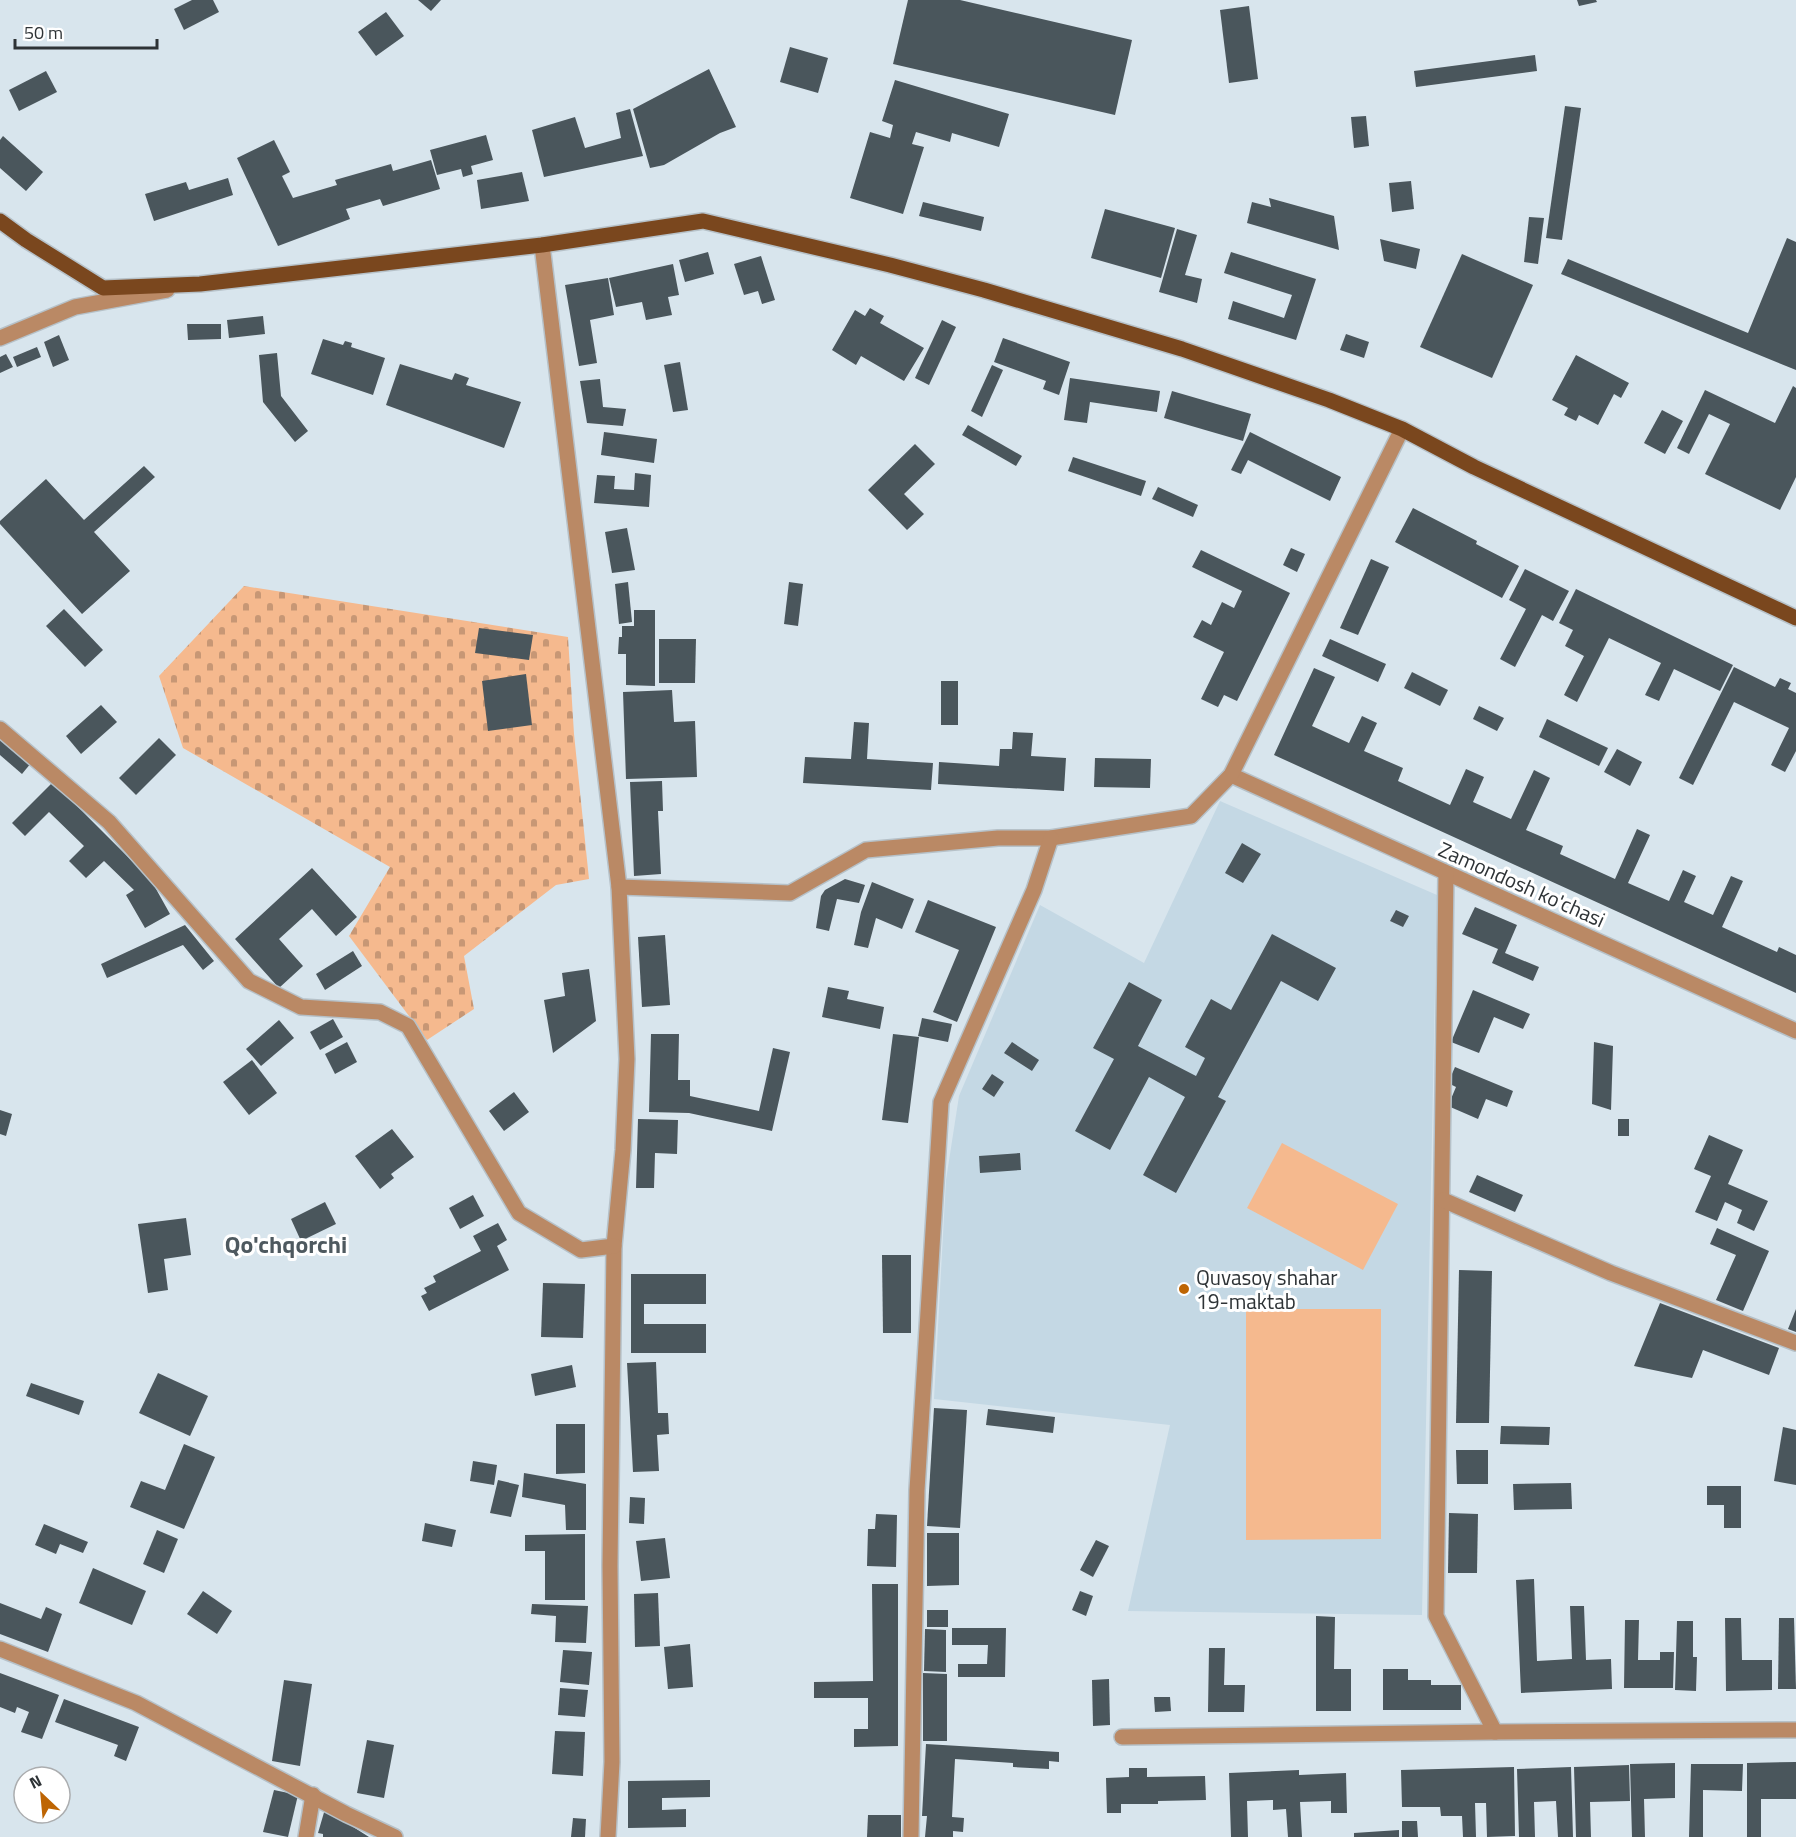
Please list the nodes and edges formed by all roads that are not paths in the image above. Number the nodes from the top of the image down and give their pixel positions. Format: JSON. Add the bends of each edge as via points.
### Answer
{"nodes":[{"id":1,"x":0,"y":220,"type":"edge"},
{"id":2,"x":542,"y":245,"type":"junction"},
{"id":3,"x":200,"y":284,"type":"junction"},
{"id":4,"x":0,"y":338,"type":"edge"},
{"id":5,"x":1402,"y":429,"type":"junction"},
{"id":6,"x":1796,"y":618,"type":"edge"},
{"id":7,"x":0,"y":729,"type":"edge"},
{"id":8,"x":1231,"y":775,"type":"junction"},
{"id":9,"x":1051,"y":838,"type":"junction"},
{"id":10,"x":1446,"y":873,"type":"junction"},
{"id":11,"x":619,"y":887,"type":"junction"},
{"id":12,"x":1796,"y":1031,"type":"edge"},
{"id":13,"x":1443,"y":1200,"type":"junction"},
{"id":14,"x":614,"y":1246,"type":"junction"},
{"id":15,"x":1796,"y":1343,"type":"edge"},
{"id":16,"x":0,"y":1649,"type":"edge"},
{"id":17,"x":1796,"y":1730,"type":"edge"},
{"id":18,"x":1495,"y":1732,"type":"junction"},
{"id":19,"x":1122,"y":1737,"type":"dead end"},
{"id":20,"x":313,"y":1795,"type":"junction"},
{"id":21,"x":306,"y":1837,"type":"edge"},
{"id":22,"x":396,"y":1837,"type":"edge"},
{"id":23,"x":608,"y":1837,"type":"edge"},
{"id":24,"x":911,"y":1837,"type":"edge"}],
"edges":[{"from":1,"to":3,"type":"main road","via":[[103,288]]},
{"from":2,"to":3,"type":"main road"},
{"from":2,"to":5,"type":"main road","via":[[703,221],[890,265],[1171,345]]},
{"from":2,"to":11,"type":"street"},
{"from":3,"to":4,"type":"street","via":[[75,307]]},
{"from":5,"to":6,"type":"main road","via":[[1474,467]]},
{"from":5,"to":8,"type":"street"},
{"from":7,"to":14,"type":"street","via":[[109,822],[249,981],[301,1007],[380,1012],[408,1026],[519,1213],[581,1250]]},
{"from":8,"to":9,"type":"street","via":[[1191,816]]},
{"from":8,"to":10,"type":"street","name":"Zamondosh ko'chasi"},
{"from":9,"to":11,"type":"street","via":[[998,838],[866,850],[790,893]]},
{"from":9,"to":24,"type":"street","via":[[1034,890],[941,1102],[918,1490]]},
{"from":10,"to":12,"type":"street","name":"Zamondosh ko'chasi"},
{"from":10,"to":13,"type":"street"},
{"from":11,"to":14,"type":"street","via":[[627,1059]]},
{"from":13,"to":15,"type":"street","via":[[1611,1273]]},
{"from":13,"to":18,"type":"street","via":[[1436,1616]]},
{"from":14,"to":23,"type":"street","via":[[612,1762]]},
{"from":16,"to":20,"type":"street","via":[[136,1703]]},
{"from":17,"to":18,"type":"street"},
{"from":18,"to":19,"type":"street"},
{"from":20,"to":21,"type":"street"},
{"from":20,"to":22,"type":"street"}]}
